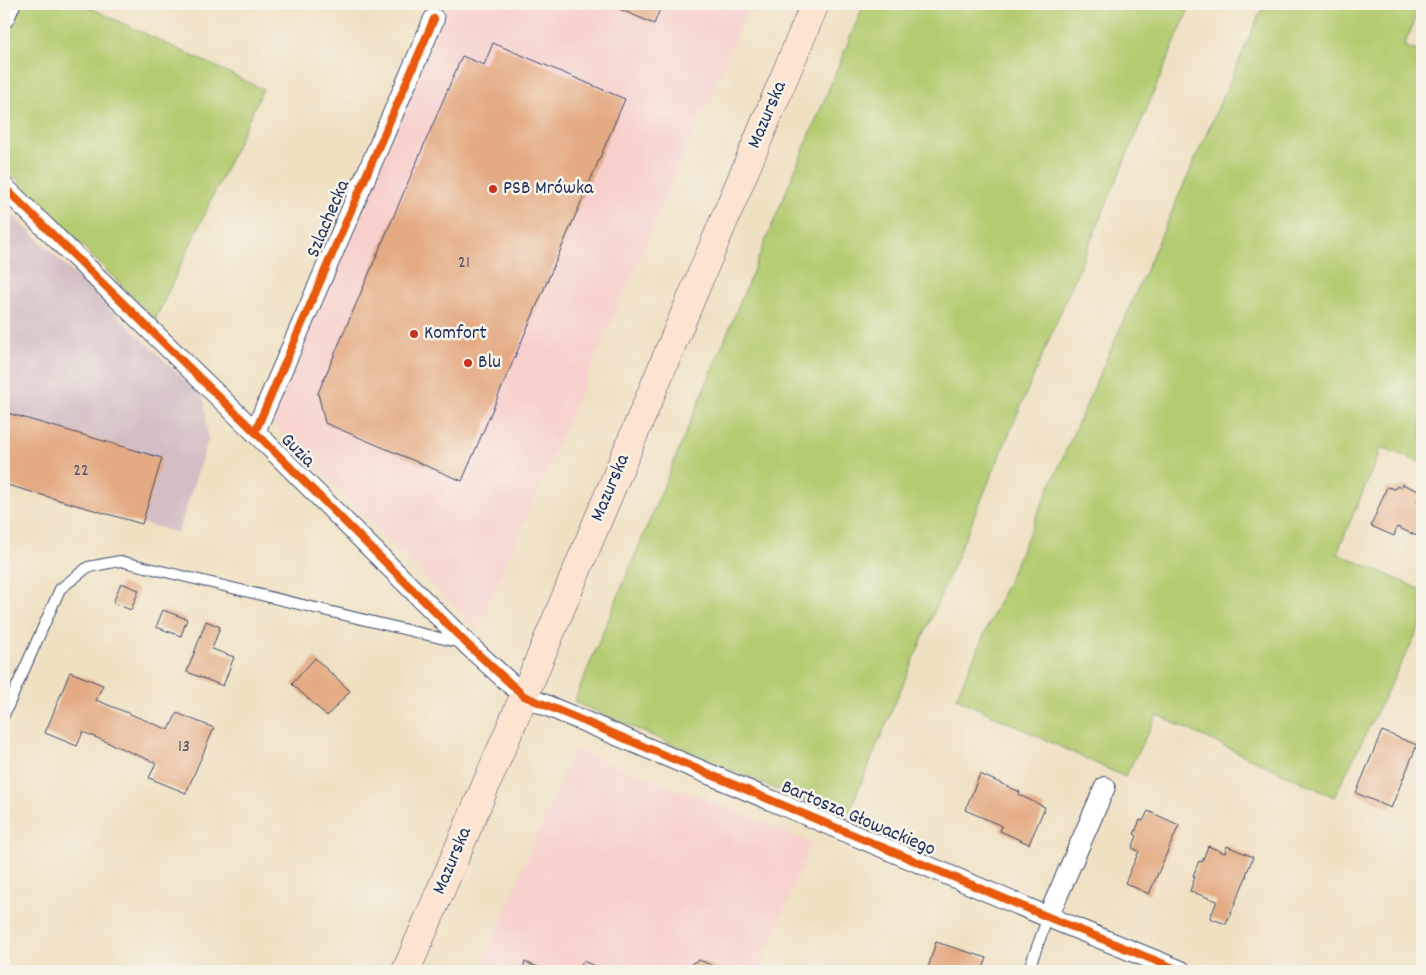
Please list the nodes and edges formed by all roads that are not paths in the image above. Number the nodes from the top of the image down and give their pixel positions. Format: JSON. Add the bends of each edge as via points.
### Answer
{"nodes":[{"id":1,"x":10,"y":4,"type":"edge"},
{"id":2,"x":815,"y":4,"type":"edge"},
{"id":3,"x":4,"y":18,"type":"edge"},
{"id":4,"x":434,"y":19,"type":"dead end"},
{"id":5,"x":4,"y":188,"type":"edge"},
{"id":6,"x":255,"y":432,"type":"junction"},
{"id":7,"x":468,"y":645,"type":"junction"},
{"id":8,"x":524,"y":696,"type":"junction"},
{"id":9,"x":4,"y":715,"type":"edge"},
{"id":10,"x":1104,"y":787,"type":"dead end"},
{"id":11,"x":1048,"y":917,"type":"junction"},
{"id":12,"x":406,"y":971,"type":"edge"},
{"id":13,"x":1028,"y":971,"type":"edge"},
{"id":14,"x":1181,"y":971,"type":"edge"}],
"edges":[{"from":1,"to":3,"type":"street"},
{"from":2,"to":8,"type":"main road","name":"Mazurska"},
{"from":4,"to":6,"type":"street","name":"Szlachecka"},
{"from":5,"to":6,"type":"street","name":"Guzia"},
{"from":6,"to":7,"type":"street","name":"Guzia"},
{"from":7,"to":8,"type":"street","name":"Guzia"},
{"from":7,"to":9,"type":"lane","via":[[120,560],[88,567],[60,589]]},
{"from":8,"to":11,"type":"street","name":"Bartosza Głowackiego"},
{"from":8,"to":12,"type":"main road","name":"Mazurska"},
{"from":10,"to":11,"type":"street"},
{"from":11,"to":13,"type":"lane"},
{"from":11,"to":14,"type":"street","name":"Bartosza Głowackiego"}]}
